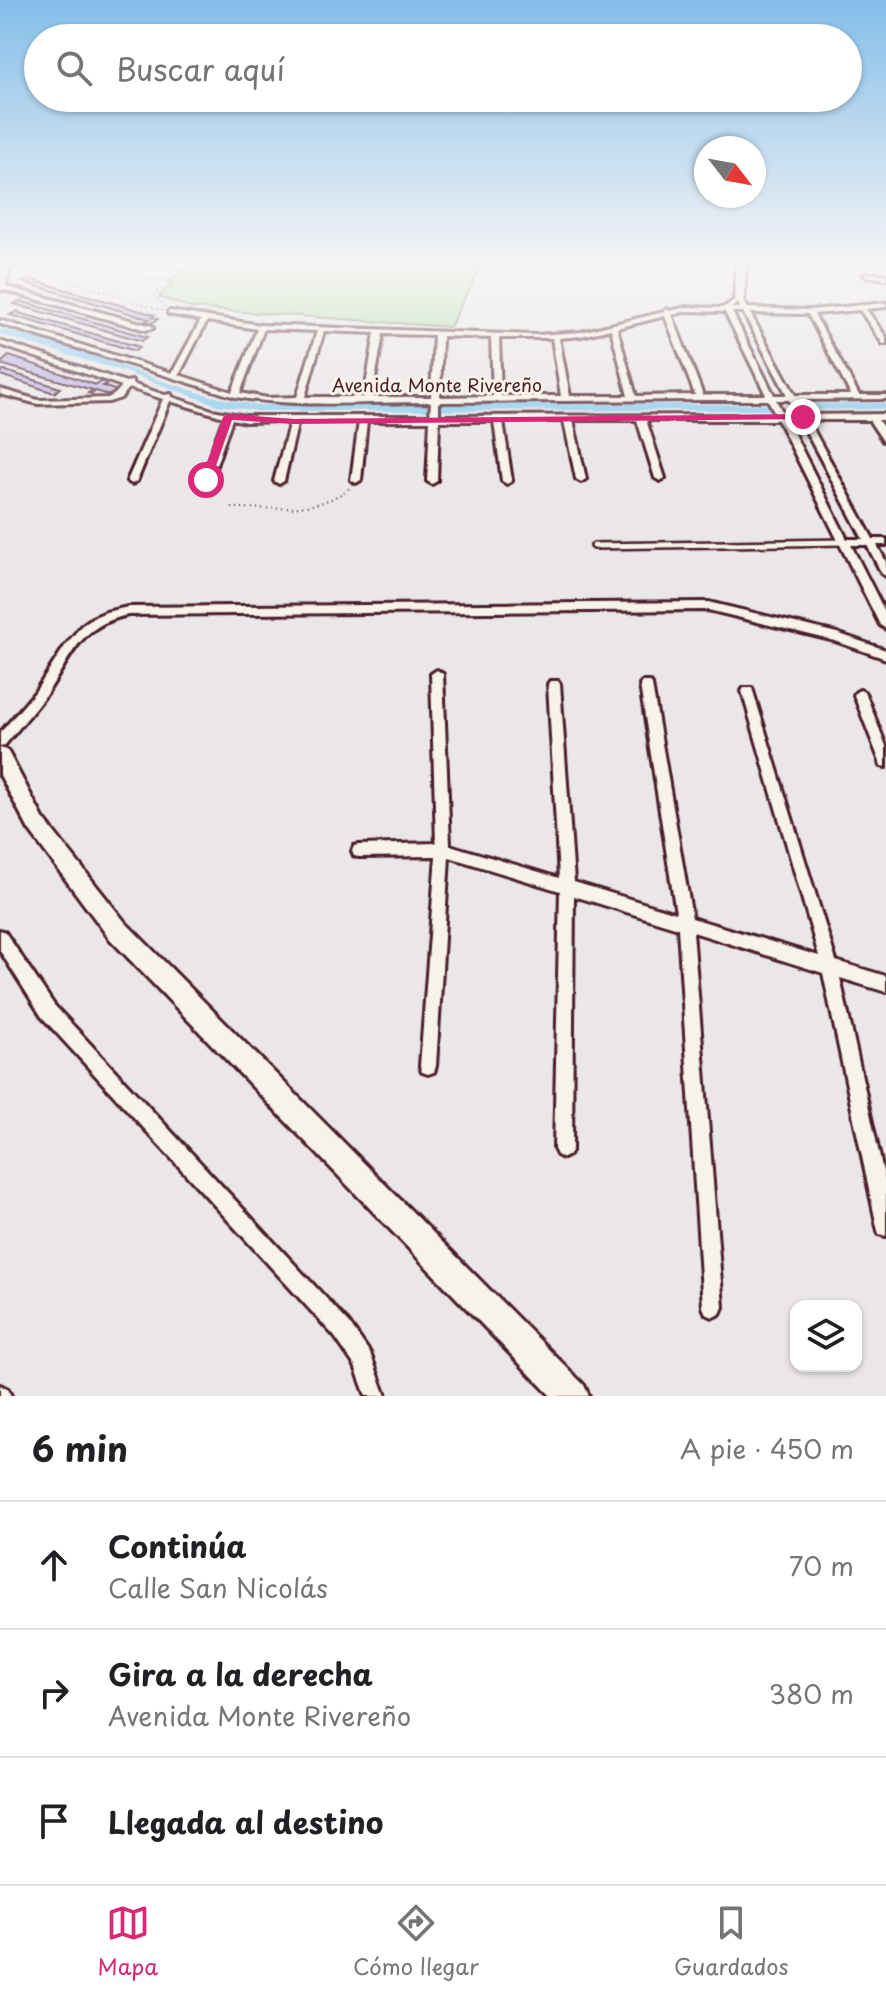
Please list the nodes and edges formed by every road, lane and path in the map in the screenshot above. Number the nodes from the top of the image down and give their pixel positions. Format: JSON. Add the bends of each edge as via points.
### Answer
{"nodes":[{"id":1,"x":27,"y":330,"type":"edge"},
{"id":2,"x":199,"y":330,"type":"edge"},
{"id":3,"x":260,"y":330,"type":"edge"},
{"id":4,"x":321,"y":330,"type":"edge"},
{"id":5,"x":324,"y":330,"type":"edge"},
{"id":6,"x":588,"y":330,"type":"edge"},
{"id":7,"x":614,"y":330,"type":"edge"},
{"id":8,"x":674,"y":330,"type":"edge"},
{"id":9,"x":737,"y":330,"type":"edge"},
{"id":10,"x":756,"y":330,"type":"edge"},
{"id":11,"x":820,"y":330,"type":"edge"},
{"id":12,"x":379,"y":333,"type":"junction"},
{"id":13,"x":438,"y":335,"type":"junction"},
{"id":14,"x":495,"y":337,"type":"junction"},
{"id":15,"x":555,"y":337,"type":"junction"},
{"id":16,"x":0,"y":343,"type":"edge"},
{"id":17,"x":175,"y":375,"type":"junction"},
{"id":18,"x":129,"y":383,"type":"junction"},
{"id":19,"x":0,"y":391,"type":"edge"},
{"id":20,"x":235,"y":395,"type":"junction"},
{"id":21,"x":168,"y":396,"type":"junction"},
{"id":22,"x":792,"y":397,"type":"junction"},
{"id":23,"x":856,"y":397,"type":"junction"},
{"id":24,"x":886,"y":397,"type":"edge"},
{"id":25,"x":772,"y":398,"type":"junction"},
{"id":26,"x":436,"y":399,"type":"junction"},
{"id":27,"x":497,"y":399,"type":"junction"},
{"id":28,"x":566,"y":399,"type":"junction"},
{"id":29,"x":633,"y":399,"type":"junction"},
{"id":30,"x":700,"y":399,"type":"junction"},
{"id":31,"x":300,"y":401,"type":"junction"},
{"id":32,"x":367,"y":401,"type":"junction"},
{"id":33,"x":228,"y":417,"type":"junction"},
{"id":34,"x":498,"y":417,"type":"junction"},
{"id":35,"x":803,"y":417,"type":"junction"},
{"id":36,"x":872,"y":417,"type":"junction"},
{"id":37,"x":886,"y":417,"type":"edge"},
{"id":38,"x":435,"y":418,"type":"junction"},
{"id":39,"x":568,"y":418,"type":"junction"},
{"id":40,"x":781,"y":418,"type":"junction"},
{"id":41,"x":641,"y":419,"type":"junction"},
{"id":42,"x":363,"y":420,"type":"junction"},
{"id":43,"x":294,"y":421,"type":"junction"},
{"id":44,"x":886,"y":439,"type":"edge"},
{"id":45,"x":660,"y":478,"type":"dead end"},
{"id":46,"x":581,"y":479,"type":"dead end"},
{"id":47,"x":206,"y":480,"type":"dead end"},
{"id":48,"x":356,"y":480,"type":"joint"},
{"id":49,"x":132,"y":481,"type":"dead end"},
{"id":50,"x":279,"y":481,"type":"dead end"},
{"id":51,"x":432,"y":481,"type":"dead end"},
{"id":52,"x":507,"y":481,"type":"dead end"},
{"id":53,"x":232,"y":508,"type":"dead end"},
{"id":54,"x":844,"y":542,"type":"junction"},
{"id":55,"x":870,"y":542,"type":"junction"},
{"id":56,"x":886,"y":542,"type":"edge"},
{"id":57,"x":594,"y":546,"type":"dead end"},
{"id":58,"x":886,"y":572,"type":"edge"},
{"id":59,"x":886,"y":625,"type":"edge"},
{"id":60,"x":886,"y":655,"type":"edge"},
{"id":61,"x":437,"y":674,"type":"dead end"},
{"id":62,"x":554,"y":684,"type":"dead end"},
{"id":63,"x":646,"y":685,"type":"dead end"},
{"id":64,"x":748,"y":691,"type":"dead end"},
{"id":65,"x":860,"y":695,"type":"dead end"},
{"id":66,"x":1,"y":754,"type":"edge"},
{"id":67,"x":886,"y":762,"type":"edge"},
{"id":68,"x":443,"y":849,"type":"junction"},
{"id":69,"x":359,"y":851,"type":"dead end"},
{"id":70,"x":567,"y":886,"type":"junction"},
{"id":71,"x":685,"y":923,"type":"junction"},
{"id":72,"x":0,"y":937,"type":"edge"},
{"id":73,"x":830,"y":967,"type":"junction"},
{"id":74,"x":886,"y":984,"type":"edge"},
{"id":75,"x":428,"y":1066,"type":"dead end"},
{"id":76,"x":563,"y":1149,"type":"dead end"},
{"id":77,"x":886,"y":1227,"type":"edge"},
{"id":78,"x":713,"y":1307,"type":"dead end"},
{"id":79,"x":376,"y":1396,"type":"edge"},
{"id":80,"x":573,"y":1396,"type":"edge"}],
"edges":[{"from":1,"to":17,"type":"street","name":"Avenida Monte Rivereño"},
{"from":2,"to":17,"type":"street"},
{"from":3,"to":20,"type":"street"},
{"from":4,"to":31,"type":"street"},
{"from":5,"to":12,"type":"street"},
{"from":6,"to":15,"type":"street"},
{"from":7,"to":29,"type":"street"},
{"from":8,"to":30,"type":"street"},
{"from":9,"to":25,"type":"street"},
{"from":10,"to":22,"type":"street"},
{"from":11,"to":23,"type":"street"},
{"from":12,"to":13,"type":"street"},
{"from":12,"to":32,"type":"street"},
{"from":13,"to":14,"type":"street"},
{"from":13,"to":26,"type":"street"},
{"from":14,"to":15,"type":"street"},
{"from":14,"to":27,"type":"street"},
{"from":15,"to":28,"type":"street"},
{"from":16,"to":18,"type":"street","name":"Avenida Monte Rivereño"},
{"from":17,"to":20,"type":"street","name":"Avenida Monte Rivereño"},
{"from":18,"to":19,"type":"street","via":[[109,400],[38,402]]},
{"from":18,"to":21,"type":"street","name":"Avenida Monte Rivereño"},
{"from":20,"to":31,"type":"street","name":"Avenida Monte Rivereño"},
{"from":21,"to":33,"type":"street","name":"Avenida Monte Rivereño"},
{"from":21,"to":49,"type":"street"},
{"from":22,"to":23,"type":"street","name":"Avenida Monte Rivereño"},
{"from":22,"to":25,"type":"street","name":"Avenida Monte Rivereño"},
{"from":22,"to":35,"type":"street"},
{"from":23,"to":24,"type":"street","name":"Avenida Monte Rivereño"},
{"from":25,"to":30,"type":"street","name":"Avenida Monte Rivereño"},
{"from":25,"to":40,"type":"street"},
{"from":26,"to":27,"type":"street","name":"Avenida Monte Rivereño"},
{"from":26,"to":32,"type":"street","name":"Avenida Monte Rivereño"},
{"from":26,"to":38,"type":"street"},
{"from":27,"to":28,"type":"street","name":"Avenida Monte Rivereño"},
{"from":28,"to":29,"type":"street","name":"Avenida Monte Rivereño"},
{"from":29,"to":30,"type":"street","name":"Avenida Monte Rivereño"},
{"from":31,"to":32,"type":"street","name":"Avenida Monte Rivereño"},
{"from":33,"to":43,"type":"street","name":"Avenida Monte Rivereño"},
{"from":33,"to":47,"type":"street"},
{"from":34,"to":38,"type":"street","name":"Avenida Monte Rivereño"},
{"from":34,"to":39,"type":"street","name":"Avenida Monte Rivereño"},
{"from":34,"to":52,"type":"street"},
{"from":35,"to":36,"type":"street","name":"Avenida Monte Rivereño"},
{"from":35,"to":40,"type":"street","name":"Avenida Monte Rivereño"},
{"from":35,"to":55,"type":"street"},
{"from":36,"to":37,"type":"street","name":"Avenida Monte Rivereño"},
{"from":36,"to":44,"type":"street"},
{"from":38,"to":42,"type":"street","name":"Avenida Monte Rivereño"},
{"from":38,"to":51,"type":"street"},
{"from":39,"to":41,"type":"street","name":"Avenida Monte Rivereño"},
{"from":39,"to":46,"type":"street"},
{"from":40,"to":41,"type":"street","name":"Avenida Monte Rivereño"},
{"from":40,"to":54,"type":"street"},
{"from":41,"to":45,"type":"street"},
{"from":42,"to":43,"type":"street","name":"Avenida Monte Rivereño"},
{"from":42,"to":48,"type":"street"},
{"from":43,"to":50,"type":"street"},
{"from":48,"to":53,"type":"path","via":[[344,494],[318,503]]},
{"from":54,"to":55,"type":"street"},
{"from":54,"to":57,"type":"lane"},
{"from":54,"to":59,"type":"street"},
{"from":55,"to":56,"type":"street"},
{"from":55,"to":58,"type":"street"},
{"from":60,"to":66,"type":"street","via":[[837,637],[708,606],[128,611],[107,614],[85,627]]},
{"from":61,"to":68,"type":"street"},
{"from":62,"to":70,"type":"street"},
{"from":63,"to":71,"type":"street"},
{"from":64,"to":73,"type":"street"},
{"from":65,"to":67,"type":"street"},
{"from":66,"to":80,"type":"main road","via":[[36,824],[117,930]]},
{"from":68,"to":69,"type":"street"},
{"from":68,"to":70,"type":"street"},
{"from":68,"to":75,"type":"street"},
{"from":70,"to":71,"type":"street"},
{"from":70,"to":76,"type":"street"},
{"from":71,"to":73,"type":"street"},
{"from":71,"to":78,"type":"street"},
{"from":72,"to":79,"type":"street","via":[[48,1011],[342,1330],[363,1360]]},
{"from":73,"to":74,"type":"street"},
{"from":73,"to":77,"type":"street"}]}
